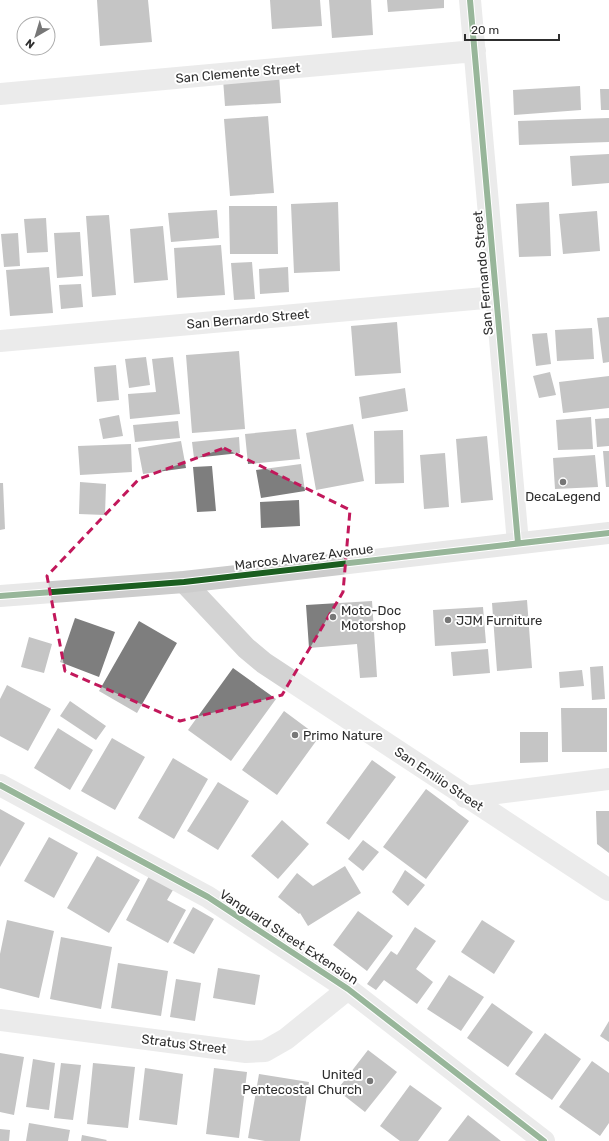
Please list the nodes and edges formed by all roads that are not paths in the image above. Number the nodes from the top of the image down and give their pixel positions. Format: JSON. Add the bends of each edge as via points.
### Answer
{"nodes":[{"id":1,"x":470,"y":0,"type":"edge"},
{"id":2,"x":475,"y":51,"type":"junction"},
{"id":3,"x":0,"y":94,"type":"edge"},
{"id":4,"x":496,"y":297,"type":"junction"},
{"id":5,"x":0,"y":341,"type":"edge"},
{"id":6,"x":609,"y":532,"type":"edge"},
{"id":7,"x":518,"y":543,"type":"junction"},
{"id":8,"x":184,"y":582,"type":"junction"},
{"id":9,"x":0,"y":596,"type":"edge"},
{"id":10,"x":609,"y":779,"type":"edge"},
{"id":11,"x":0,"y":785,"type":"edge"},
{"id":12,"x":465,"y":796,"type":"junction"},
{"id":13,"x":609,"y":890,"type":"edge"},
{"id":14,"x":348,"y":989,"type":"junction"},
{"id":15,"x":0,"y":1020,"type":"edge"},
{"id":16,"x":544,"y":1141,"type":"edge"}],
"edges":[{"from":1,"to":2,"type":"street","name":"San Fernando Street"},
{"from":2,"to":3,"type":"street","name":"San Clemente Street"},
{"from":2,"to":4,"type":"street","name":"San Fernando Street"},
{"from":4,"to":5,"type":"street","name":"San Bernardo Street"},
{"from":4,"to":7,"type":"street","name":"San Fernando Street"},
{"from":6,"to":7,"type":"main road","name":"Marcos Alvarez Avenue"},
{"from":7,"to":8,"type":"main road","name":"Marcos Alvarez Avenue"},
{"from":8,"to":9,"type":"main road","name":"Marcos Alvarez Avenue"},
{"from":8,"to":12,"type":"street","name":"San Emilio Street","via":[[246,648],[264,663]]},
{"from":10,"to":12,"type":"street"},
{"from":11,"to":14,"type":"street","name":"Vanguard Street Extension","via":[[208,897]]},
{"from":12,"to":13,"type":"street","name":"San Emilio Street"},
{"from":14,"to":15,"type":"street","name":"Stratus Street","via":[[286,1039],[265,1051],[246,1052]]},
{"from":14,"to":16,"type":"street","name":"Vanguard Street Extension"}]}
